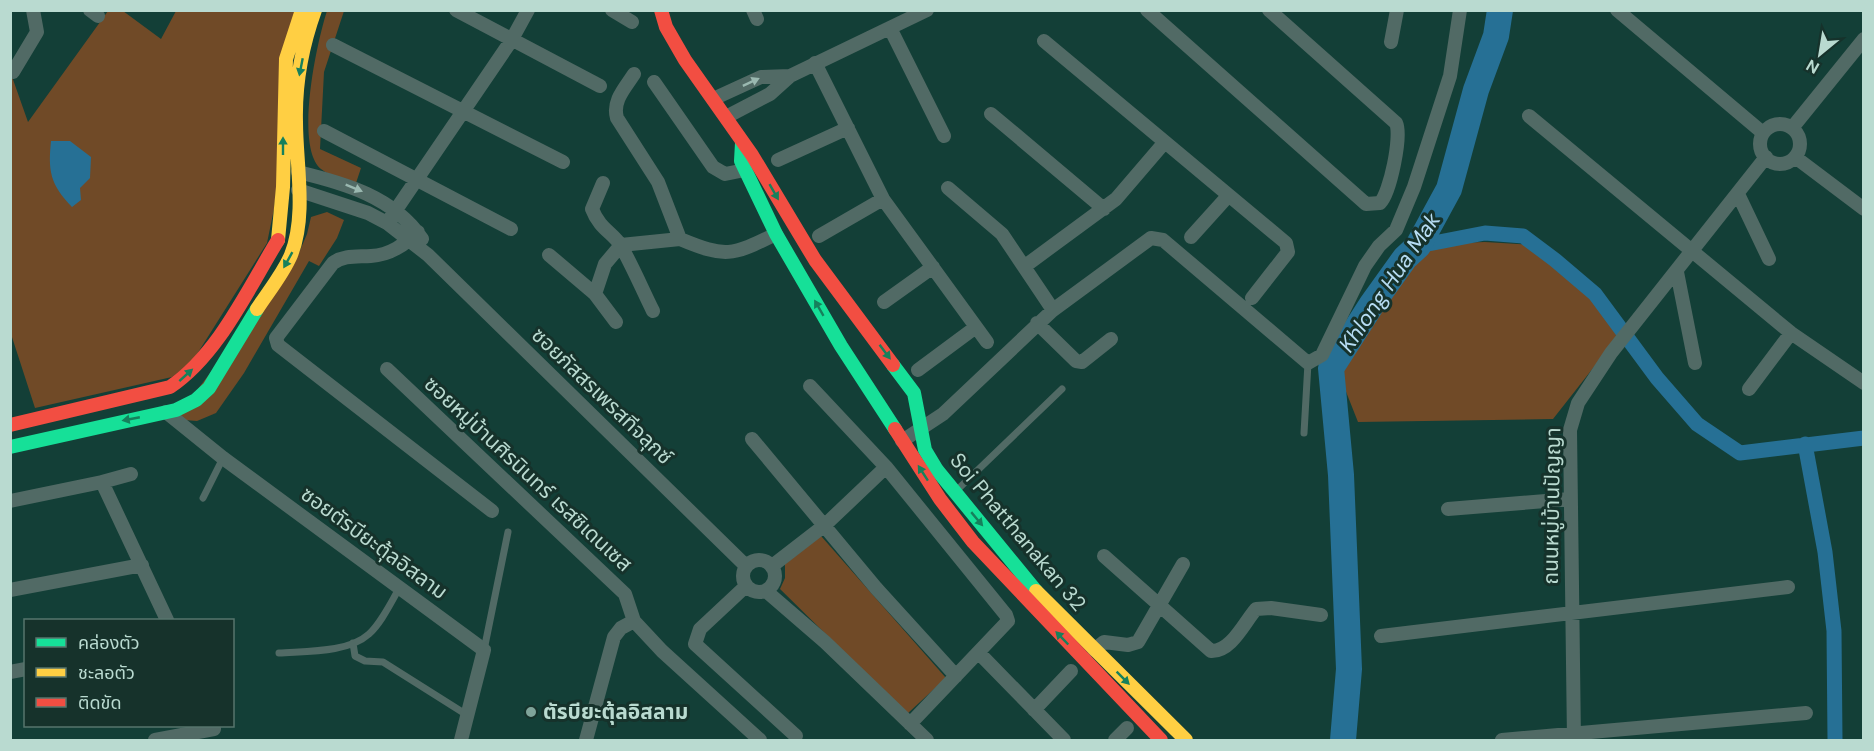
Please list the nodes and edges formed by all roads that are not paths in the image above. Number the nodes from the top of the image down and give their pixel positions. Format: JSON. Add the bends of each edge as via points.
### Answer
{"nodes":[{"id":1,"x":33,"y":10,"type":"edge"},
{"id":2,"x":302,"y":10,"type":"edge"},
{"id":3,"x":315,"y":10,"type":"edge"},
{"id":4,"x":456,"y":10,"type":"edge"},
{"id":5,"x":528,"y":10,"type":"edge"},
{"id":6,"x":612,"y":10,"type":"edge"},
{"id":7,"x":661,"y":10,"type":"edge"},
{"id":8,"x":927,"y":10,"type":"edge"},
{"id":9,"x":1147,"y":10,"type":"edge"},
{"id":10,"x":1269,"y":10,"type":"edge"},
{"id":11,"x":1397,"y":10,"type":"edge"},
{"id":12,"x":1460,"y":10,"type":"edge"},
{"id":13,"x":1617,"y":10,"type":"edge"},
{"id":14,"x":632,"y":22,"type":"dead end"},
{"id":15,"x":890,"y":28,"type":"junction"},
{"id":16,"x":1863,"y":39,"type":"edge"},
{"id":17,"x":511,"y":41,"type":"junction"},
{"id":18,"x":1044,"y":41,"type":"dead end"},
{"id":19,"x":1390,"y":42,"type":"dead end"},
{"id":20,"x":333,"y":45,"type":"dead end"},
{"id":21,"x":815,"y":63,"type":"junction"},
{"id":22,"x":13,"y":72,"type":"dead end"},
{"id":23,"x":634,"y":74,"type":"dead end"},
{"id":24,"x":790,"y":76,"type":"junction"},
{"id":25,"x":654,"y":82,"type":"dead end"},
{"id":26,"x":600,"y":86,"type":"dead end"},
{"id":27,"x":713,"y":99,"type":"junction"},
{"id":28,"x":463,"y":111,"type":"junction"},
{"id":29,"x":991,"y":114,"type":"dead end"},
{"id":30,"x":726,"y":117,"type":"junction"},
{"id":31,"x":1529,"y":117,"type":"dead end"},
{"id":32,"x":848,"y":128,"type":"junction"},
{"id":33,"x":1792,"y":128,"type":"junction"},
{"id":34,"x":324,"y":132,"type":"dead end"},
{"id":35,"x":1763,"y":133,"type":"junction"},
{"id":36,"x":944,"y":136,"type":"dead end"},
{"id":37,"x":742,"y":143,"type":"junction"},
{"id":38,"x":1164,"y":143,"type":"junction"},
{"id":39,"x":1766,"y":157,"type":"junction"},
{"id":40,"x":1795,"y":157,"type":"junction"},
{"id":41,"x":778,"y":160,"type":"dead end"},
{"id":42,"x":563,"y":162,"type":"dead end"},
{"id":43,"x":745,"y":170,"type":"junction"},
{"id":44,"x":283,"y":171,"type":"junction"},
{"id":45,"x":298,"y":172,"type":"junction"},
{"id":46,"x":416,"y":180,"type":"junction"},
{"id":47,"x":603,"y":183,"type":"dead end"},
{"id":48,"x":283,"y":187,"type":"junction"},
{"id":49,"x":948,"y":188,"type":"dead end"},
{"id":50,"x":298,"y":190,"type":"junction"},
{"id":51,"x":1738,"y":194,"type":"junction"},
{"id":52,"x":1228,"y":196,"type":"junction"},
{"id":53,"x":883,"y":199,"type":"junction"},
{"id":54,"x":1104,"y":209,"type":"junction"},
{"id":55,"x":1863,"y":209,"type":"edge"},
{"id":56,"x":395,"y":210,"type":"junction"},
{"id":57,"x":387,"y":223,"type":"junction"},
{"id":58,"x":511,"y":230,"type":"dead end"},
{"id":59,"x":776,"y":234,"type":"junction"},
{"id":60,"x":819,"y":236,"type":"dead end"},
{"id":61,"x":413,"y":237,"type":"junction"},
{"id":62,"x":1191,"y":237,"type":"dead end"},
{"id":63,"x":680,"y":238,"type":"junction"},
{"id":64,"x":621,"y":245,"type":"junction"},
{"id":65,"x":1693,"y":252,"type":"junction"},
{"id":66,"x":549,"y":255,"type":"dead end"},
{"id":67,"x":1769,"y":258,"type":"dead end"},
{"id":68,"x":1025,"y":266,"type":"junction"},
{"id":69,"x":933,"y":267,"type":"junction"},
{"id":70,"x":1677,"y":272,"type":"junction"},
{"id":71,"x":595,"y":294,"type":"junction"},
{"id":72,"x":1252,"y":298,"type":"dead end"},
{"id":73,"x":884,"y":302,"type":"dead end"},
{"id":74,"x":653,"y":310,"type":"dead end"},
{"id":75,"x":1053,"y":310,"type":"junction"},
{"id":76,"x":616,"y":322,"type":"dead end"},
{"id":77,"x":1037,"y":323,"type":"junction"},
{"id":78,"x":976,"y":327,"type":"junction"},
{"id":79,"x":1791,"y":333,"type":"junction"},
{"id":80,"x":1111,"y":339,"type":"dead end"},
{"id":81,"x":987,"y":342,"type":"dead end"},
{"id":82,"x":1308,"y":363,"type":"junction"},
{"id":83,"x":1695,"y":363,"type":"dead end"},
{"id":84,"x":387,"y":369,"type":"dead end"},
{"id":85,"x":918,"y":370,"type":"dead end"},
{"id":86,"x":1863,"y":383,"type":"edge"},
{"id":87,"x":810,"y":386,"type":"dead end"},
{"id":88,"x":1062,"y":389,"type":"dead end"},
{"id":89,"x":1749,"y":389,"type":"dead end"},
{"id":90,"x":166,"y":412,"type":"junction"},
{"id":91,"x":10,"y":425,"type":"edge"},
{"id":92,"x":920,"y":428,"type":"junction"},
{"id":93,"x":1304,"y":433,"type":"dead end"},
{"id":94,"x":752,"y":439,"type":"dead end"},
{"id":95,"x":902,"y":441,"type":"junction"},
{"id":96,"x":10,"y":447,"type":"edge"},
{"id":97,"x":223,"y":458,"type":"junction"},
{"id":98,"x":886,"y":467,"type":"junction"},
{"id":99,"x":131,"y":474,"type":"dead end"},
{"id":100,"x":102,"y":482,"type":"junction"},
{"id":101,"x":955,"y":493,"type":"junction"},
{"id":102,"x":203,"y":498,"type":"dead end"},
{"id":103,"x":1570,"y":499,"type":"junction"},
{"id":104,"x":10,"y":501,"type":"edge"},
{"id":105,"x":1448,"y":508,"type":"dead end"},
{"id":106,"x":492,"y":512,"type":"dead end"},
{"id":107,"x":825,"y":525,"type":"junction"},
{"id":108,"x":508,"y":532,"type":"dead end"},
{"id":109,"x":1104,"y":555,"type":"dead end"},
{"id":110,"x":1183,"y":564,"type":"dead end"},
{"id":111,"x":142,"y":565,"type":"junction"},
{"id":112,"x":746,"y":566,"type":"junction"},
{"id":113,"x":771,"y":566,"type":"junction"},
{"id":114,"x":746,"y":586,"type":"junction"},
{"id":115,"x":400,"y":587,"type":"junction"},
{"id":116,"x":1788,"y":587,"type":"dead end"},
{"id":117,"x":10,"y":590,"type":"edge"},
{"id":118,"x":766,"y":591,"type":"junction"},
{"id":119,"x":1161,"y":606,"type":"junction"},
{"id":120,"x":1572,"y":612,"type":"junction"},
{"id":121,"x":1321,"y":615,"type":"dead end"},
{"id":122,"x":165,"y":619,"type":"edge"},
{"id":123,"x":634,"y":621,"type":"junction"},
{"id":124,"x":1381,"y":636,"type":"dead end"},
{"id":125,"x":353,"y":643,"type":"junction"},
{"id":126,"x":484,"y":650,"type":"junction"},
{"id":127,"x":1094,"y":650,"type":"junction"},
{"id":128,"x":279,"y":652,"type":"dead end"},
{"id":129,"x":979,"y":653,"type":"junction"},
{"id":130,"x":1071,"y":671,"type":"dead end"},
{"id":131,"x":956,"y":676,"type":"junction"},
{"id":132,"x":1034,"y":710,"type":"junction"},
{"id":133,"x":1806,"y":713,"type":"dead end"},
{"id":134,"x":467,"y":715,"type":"junction"},
{"id":135,"x":910,"y":724,"type":"junction"},
{"id":136,"x":1127,"y":728,"type":"dead end"},
{"id":137,"x":215,"y":732,"type":"edge"},
{"id":138,"x":796,"y":736,"type":"dead end"},
{"id":139,"x":1574,"y":738,"type":"edge"},
{"id":140,"x":588,"y":740,"type":"edge"},
{"id":141,"x":155,"y":741,"type":"edge"},
{"id":142,"x":461,"y":741,"type":"edge"},
{"id":143,"x":760,"y":741,"type":"edge"},
{"id":144,"x":927,"y":741,"type":"edge"},
{"id":145,"x":1064,"y":741,"type":"edge"},
{"id":146,"x":1115,"y":741,"type":"edge"},
{"id":147,"x":1161,"y":741,"type":"edge"},
{"id":148,"x":1186,"y":741,"type":"edge"},
{"id":149,"x":1502,"y":741,"type":"edge"}],
"edges":[{"from":1,"to":22,"type":"street","via":[[37,32]]},
{"from":44,"to":2,"type":"street","one_way":true,"via":[[286,59]]},
{"from":3,"to":45,"type":"street","one_way":true,"via":[[299,74]]},
{"from":4,"to":17,"type":"street"},
{"from":5,"to":17,"type":"street"},
{"from":6,"to":14,"type":"street"},
{"from":7,"to":27,"type":"street","name":"Soi Phatthanakan 32","via":[[685,60]]},
{"from":8,"to":15,"type":"street"},
{"from":9,"to":10,"type":"street","via":[[1366,204],[1380,203],[1386,193],[1399,136],[1396,123]]},
{"from":11,"to":19,"type":"street"},
{"from":12,"to":82,"type":"street","via":[[1450,76],[1396,230],[1365,266],[1322,355]]},
{"from":13,"to":35,"type":"street"},
{"from":15,"to":21,"type":"street"},
{"from":15,"to":36,"type":"street"},
{"from":16,"to":33,"type":"street"},
{"from":17,"to":26,"type":"street"},
{"from":17,"to":28,"type":"street"},
{"from":18,"to":38,"type":"street"},
{"from":20,"to":28,"type":"street"},
{"from":21,"to":24,"type":"street"},
{"from":21,"to":32,"type":"street"},
{"from":23,"to":63,"type":"street","via":[[614,109],[658,182]]},
{"from":27,"to":24,"type":"street","one_way":true,"via":[[761,77]]},
{"from":24,"to":30,"type":"street","via":[[778,89]]},
{"from":25,"to":43,"type":"street","via":[[713,167],[724,174]]},
{"from":27,"to":30,"type":"street","name":"Soi Phatthanakan 32"},
{"from":28,"to":42,"type":"street"},
{"from":28,"to":46,"type":"street"},
{"from":29,"to":54,"type":"street"},
{"from":30,"to":37,"type":"street","name":"Soi Phatthanakan 32"},
{"from":31,"to":65,"type":"street"},
{"from":32,"to":41,"type":"street"},
{"from":32,"to":53,"type":"street"},
{"from":33,"to":35,"type":"street","via":[[1773,125]]},
{"from":33,"to":40,"type":"street","via":[[1800,145]]},
{"from":34,"to":46,"type":"street"},
{"from":35,"to":39,"type":"street","via":[[1760,145]]},
{"from":37,"to":43,"type":"street","name":"Soi Phatthanakan 32"},
{"from":37,"to":92,"type":"street","name":"Soi Phatthanakan 32","one_way":true,"via":[[815,260],[914,393]]},
{"from":38,"to":52,"type":"street"},
{"from":38,"to":54,"type":"street"},
{"from":39,"to":40,"type":"street","via":[[1783,163]]},
{"from":39,"to":51,"type":"street","name":"ถนนหมู่บ้านปัญญา"},
{"from":40,"to":55,"type":"street"},
{"from":43,"to":59,"type":"street","name":"Soi Phatthanakan 32"},
{"from":44,"to":45,"type":"street"},
{"from":44,"to":48,"type":"street"},
{"from":45,"to":50,"type":"street"},
{"from":45,"to":56,"type":"street","name":"ซอยภัสสรเพรสทีจลุกซ์","one_way":true,"via":[[354,188]]},
{"from":46,"to":56,"type":"street"},
{"from":46,"to":58,"type":"street"},
{"from":47,"to":64,"type":"street","via":[[592,209],[606,232]]},
{"from":48,"to":50,"type":"street"},
{"from":91,"to":48,"type":"street","one_way":true,"via":[[153,393],[183,380],[210,349],[273,251],[278,240]]},
{"from":49,"to":68,"type":"street","via":[[1002,234]]},
{"from":50,"to":57,"type":"street","name":"ซอยภัสสรเพรสทีจลุกซ์"},
{"from":50,"to":90,"type":"street","one_way":true,"via":[[291,255],[209,388],[196,400]]},
{"from":51,"to":65,"type":"street","name":"ถนนหมู่บ้านปัญญา"},
{"from":51,"to":67,"type":"street"},
{"from":52,"to":62,"type":"street"},
{"from":52,"to":72,"type":"street","via":[[1288,247]]},
{"from":53,"to":60,"type":"street"},
{"from":53,"to":69,"type":"street"},
{"from":54,"to":68,"type":"street"},
{"from":56,"to":57,"type":"street"},
{"from":56,"to":61,"type":"street","name":"ซอยภัสสรเพรสทีจลุกซ์"},
{"from":57,"to":61,"type":"street","name":"ซอยภัสสรเพรสทีจลุกซ์"},
{"from":59,"to":63,"type":"street","via":[[723,254]]},
{"from":95,"to":59,"type":"street","name":"Soi Phatthanakan 32","one_way":true},
{"from":61,"to":106,"type":"street","via":[[384,254],[340,258],[333,263],[276,338],[278,345]]},
{"from":61,"to":112,"type":"street","name":"ซอยภัสสรเพรสทีจลุกซ์"},
{"from":63,"to":64,"type":"street"},
{"from":64,"to":71,"type":"street","via":[[605,264]]},
{"from":64,"to":74,"type":"street"},
{"from":65,"to":70,"type":"street","name":"ถนนหมู่บ้านปัญญา"},
{"from":65,"to":79,"type":"street"},
{"from":66,"to":71,"type":"street"},
{"from":68,"to":75,"type":"street"},
{"from":69,"to":73,"type":"street"},
{"from":69,"to":78,"type":"street"},
{"from":70,"to":83,"type":"street"},
{"from":70,"to":103,"type":"street","name":"ถนนหมู่บ้านปัญญา","via":[[1611,353],[1578,402],[1570,430]]},
{"from":71,"to":76,"type":"street"},
{"from":75,"to":77,"type":"street"},
{"from":75,"to":82,"type":"street","via":[[1157,237]]},
{"from":77,"to":80,"type":"street","via":[[1076,361],[1082,362]]},
{"from":77,"to":92,"type":"street","via":[[944,414]]},
{"from":78,"to":81,"type":"street"},
{"from":78,"to":85,"type":"street"},
{"from":79,"to":86,"type":"street"},
{"from":79,"to":89,"type":"street"},
{"from":82,"to":93,"type":"lane"},
{"from":84,"to":123,"type":"street","name":"ซอยหมู่บ้านศิรนินทร์ เรสซิเดนเซส","via":[[625,594]]},
{"from":87,"to":98,"type":"street"},
{"from":88,"to":101,"type":"lane"},
{"from":90,"to":96,"type":"street","one_way":true},
{"from":90,"to":97,"type":"street","name":"ซอยตัรบียะตุ้ลอิสลาม"},
{"from":92,"to":95,"type":"street"},
{"from":92,"to":101,"type":"street","name":"Soi Phatthanakan 32","via":[[925,450]]},
{"from":94,"to":107,"type":"street"},
{"from":147,"to":95,"type":"street","name":"Soi Phatthanakan 32","one_way":true,"via":[[973,542]]},
{"from":97,"to":102,"type":"lane"},
{"from":97,"to":115,"type":"street","name":"ซอยตัรบียะตุ้ลอิสลาม"},
{"from":98,"to":107,"type":"street"},
{"from":98,"to":129,"type":"street","via":[[1006,615],[1006,627]]},
{"from":99,"to":100,"type":"street"},
{"from":100,"to":104,"type":"street"},
{"from":100,"to":111,"type":"street"},
{"from":101,"to":127,"type":"street","name":"Soi Phatthanakan 32","one_way":true,"via":[[1040,596]]},
{"from":103,"to":105,"type":"street"},
{"from":103,"to":120,"type":"street","name":"ถนนหมู่บ้านปัญญา"},
{"from":107,"to":113,"type":"street"},
{"from":107,"to":131,"type":"street"},
{"from":108,"to":126,"type":"lane"},
{"from":109,"to":119,"type":"street"},
{"from":110,"to":119,"type":"street"},
{"from":111,"to":117,"type":"street"},
{"from":111,"to":122,"type":"street"},
{"from":112,"to":113,"type":"street","via":[[759,560]]},
{"from":112,"to":114,"type":"street","via":[[742,576]]},
{"from":113,"to":118,"type":"street","via":[[774,580]]},
{"from":114,"to":118,"type":"street","via":[[755,592]]},
{"from":114,"to":138,"type":"street","via":[[700,629],[695,644]]},
{"from":115,"to":125,"type":"lane","via":[[369,634]]},
{"from":115,"to":126,"type":"street","name":"ซอยตัรบียะตุ้ลอิสลาม"},
{"from":116,"to":120,"type":"street"},
{"from":118,"to":135,"type":"street"},
{"from":119,"to":121,"type":"street","via":[[1211,651],[1219,652],[1256,609]]},
{"from":119,"to":127,"type":"street","via":[[1138,642],[1104,642]]},
{"from":120,"to":124,"type":"street"},
{"from":120,"to":139,"type":"street","name":"ถนนหมู่บ้านปัญญา"},
{"from":123,"to":140,"type":"street","via":[[614,637]]},
{"from":123,"to":143,"type":"street","name":"ซอยหมู่บ้านศิรนินทร์ เรสซิเดนเซส"},
{"from":125,"to":128,"type":"lane","via":[[321,650]]},
{"from":125,"to":134,"type":"lane","via":[[356,656],[383,662]]},
{"from":126,"to":134,"type":"street"},
{"from":127,"to":148,"type":"street","name":"Soi Phatthanakan 32","one_way":true},
{"from":129,"to":131,"type":"street"},
{"from":129,"to":132,"type":"street"},
{"from":130,"to":132,"type":"street"},
{"from":131,"to":135,"type":"street"},
{"from":132,"to":145,"type":"street"},
{"from":133,"to":139,"type":"street"},
{"from":134,"to":142,"type":"street"},
{"from":135,"to":144,"type":"street"},
{"from":136,"to":146,"type":"street"},
{"from":137,"to":141,"type":"street"},
{"from":139,"to":149,"type":"street"}]}
